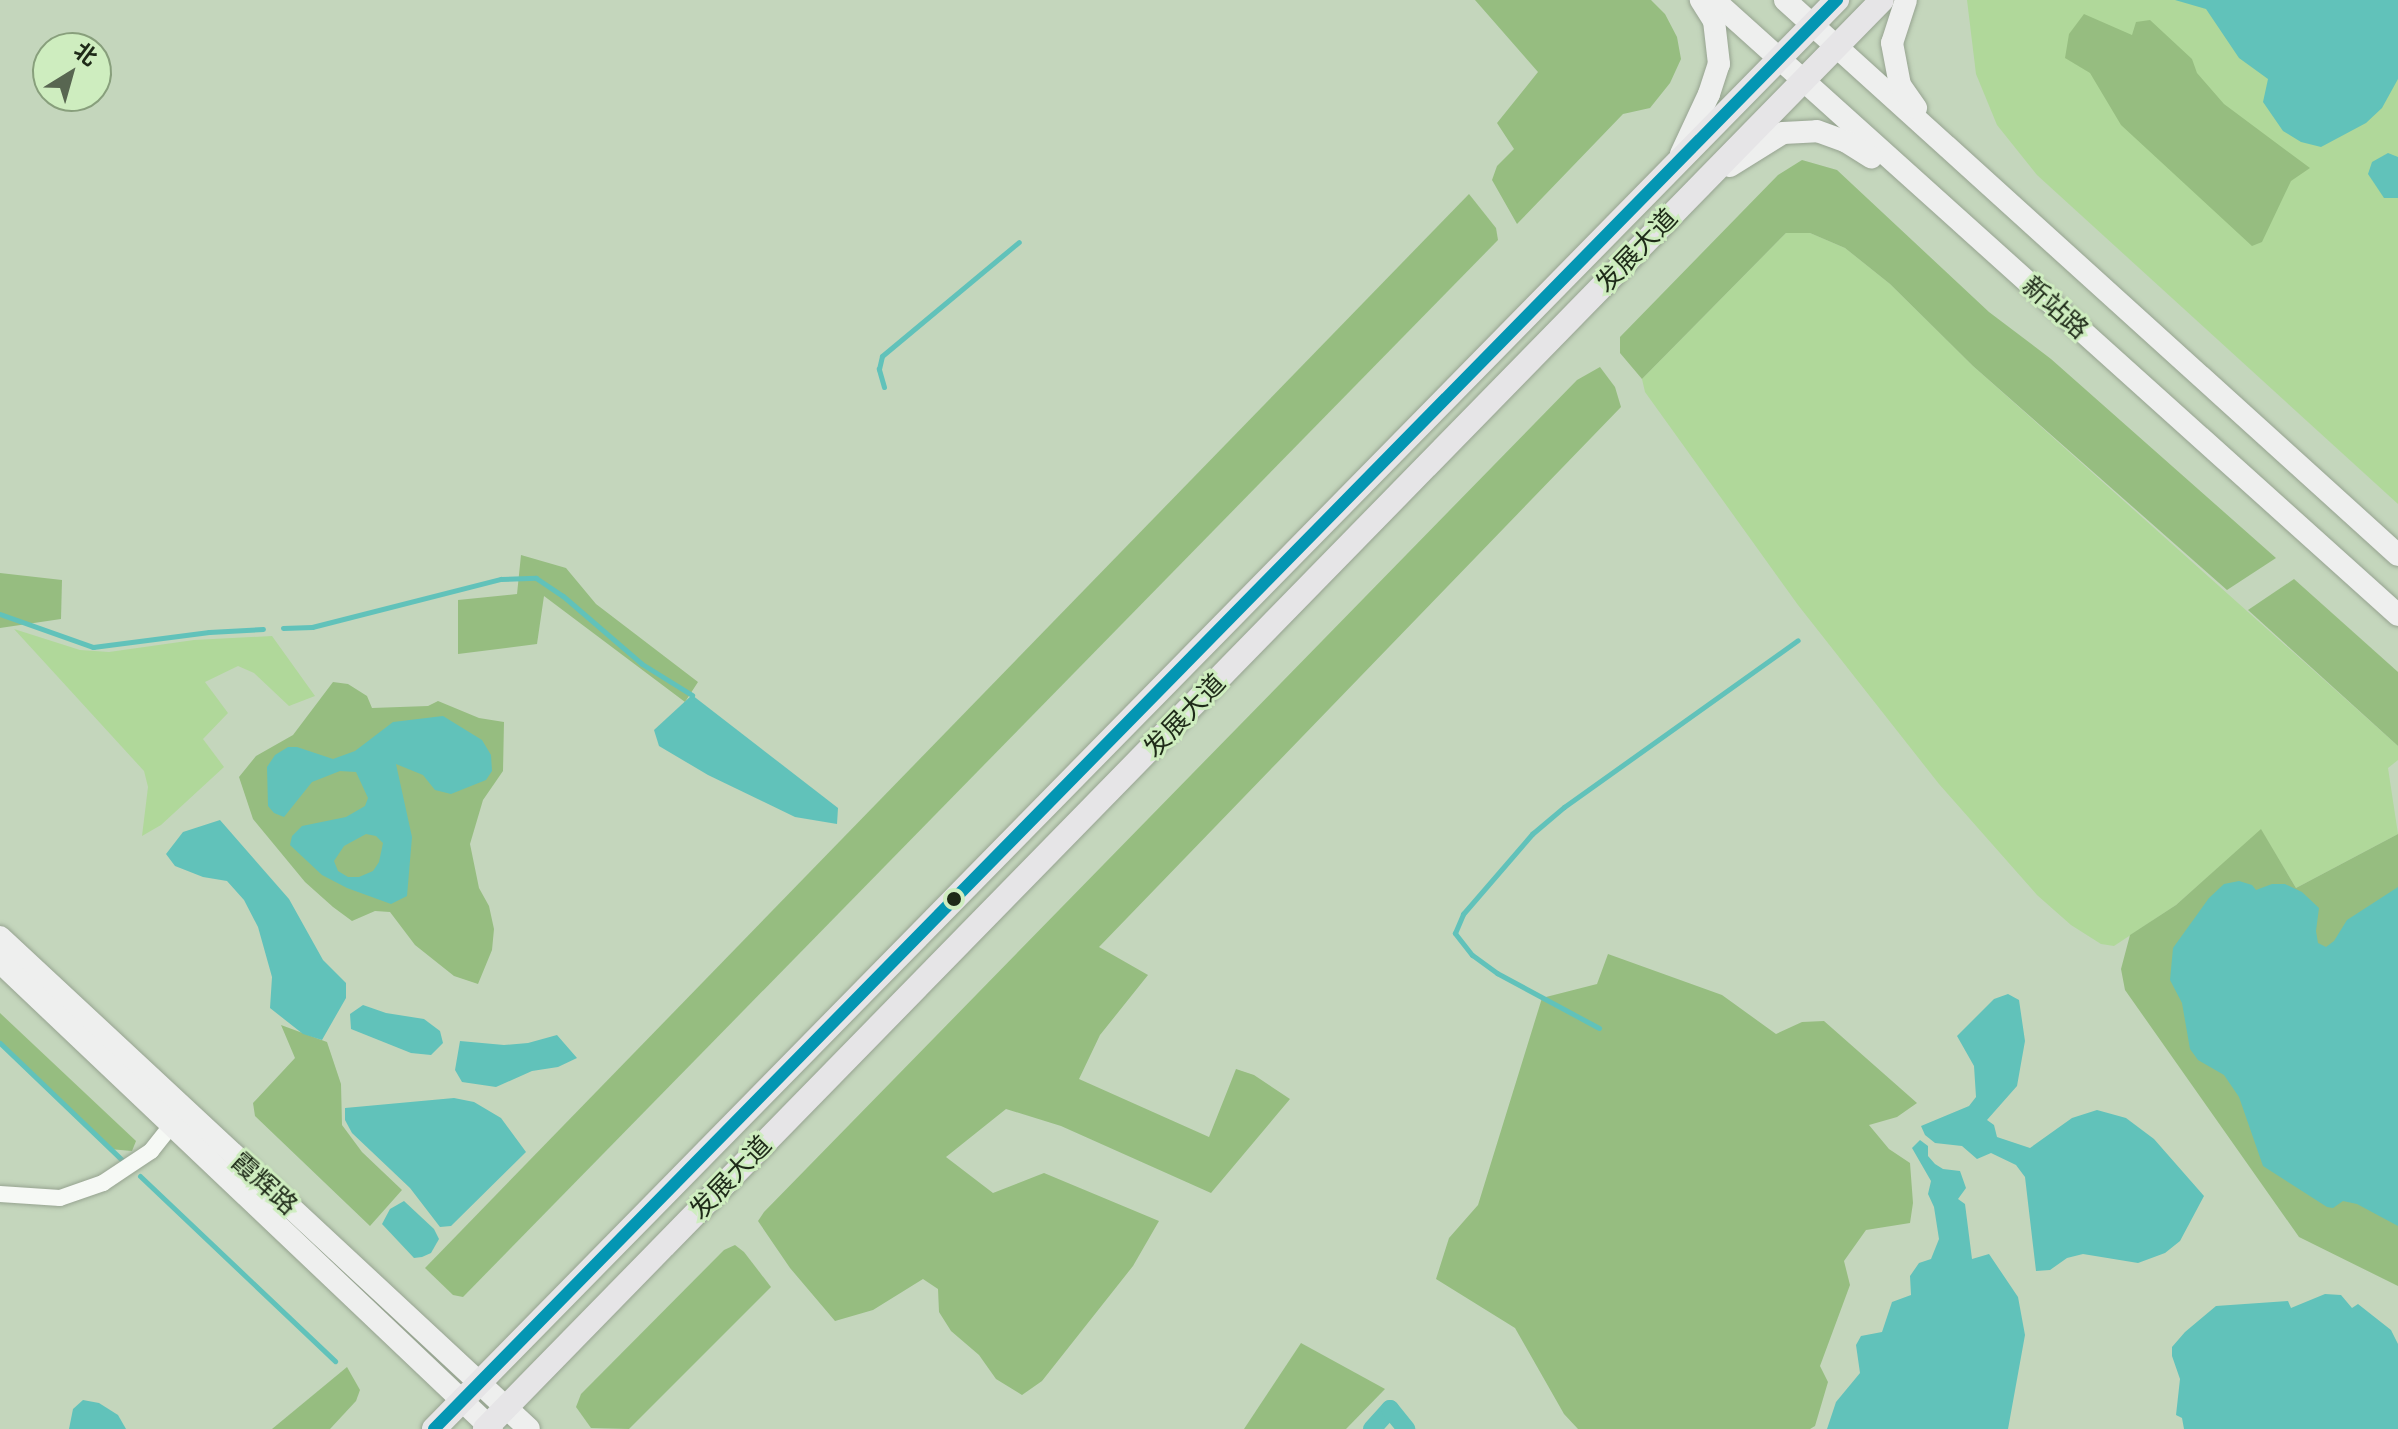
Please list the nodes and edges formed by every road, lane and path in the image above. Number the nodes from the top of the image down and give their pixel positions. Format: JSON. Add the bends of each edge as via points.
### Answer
{"nodes":[{"id":1,"x":1701,"y":0,"type":"edge"},
{"id":2,"x":1714,"y":0,"type":"edge"},
{"id":3,"x":1785,"y":0,"type":"edge"},
{"id":4,"x":1837,"y":0,"type":"edge"},
{"id":5,"x":1882,"y":0,"type":"edge"},
{"id":6,"x":1906,"y":0,"type":"edge"},
{"id":7,"x":1813,"y":24,"type":"junction"},
{"id":8,"x":1837,"y":46,"type":"junction"},
{"id":9,"x":1779,"y":58,"type":"junction"},
{"id":10,"x":1803,"y":82,"type":"junction"},
{"id":11,"x":1676,"y":163,"type":"junction"},
{"id":12,"x":1968,"y":165,"type":"junction"},
{"id":13,"x":1699,"y":187,"type":"junction"},
{"id":14,"x":1928,"y":194,"type":"junction"},
{"id":15,"x":2398,"y":555,"type":"edge"},
{"id":16,"x":2398,"y":615,"type":"edge"},
{"id":17,"x":0,"y":937,"type":"edge"},
{"id":18,"x":0,"y":962,"type":"edge"},
{"id":19,"x":177,"y":1118,"type":"junction"},
{"id":20,"x":0,"y":1194,"type":"edge"},
{"id":21,"x":480,"y":1383,"type":"junction"},
{"id":22,"x":462,"y":1400,"type":"junction"},
{"id":23,"x":507,"y":1407,"type":"junction"},
{"id":24,"x":489,"y":1428,"type":"edge"},
{"id":25,"x":434,"y":1429,"type":"edge"},
{"id":26,"x":529,"y":1429,"type":"edge"}],
"edges":[{"from":1,"to":11,"type":"street","via":[[1714,21],[1719,64]]},
{"from":2,"to":9,"type":"street","name":"新站路"},
{"from":3,"to":7,"type":"street","name":"新站路"},
{"from":4,"to":7,"type":"main road","name":"发展大道"},
{"from":5,"to":8,"type":"main road","name":"发展大道"},
{"from":6,"to":12,"type":"street","via":[[1892,43],[1900,85]]},
{"from":7,"to":8,"type":"street","name":"新站路"},
{"from":7,"to":9,"type":"main road","name":"发展大道"},
{"from":8,"to":10,"type":"main road","name":"发展大道"},
{"from":8,"to":12,"type":"street","name":"新站路"},
{"from":9,"to":10,"type":"street","name":"新站路"},
{"from":9,"to":11,"type":"main road","name":"发展大道"},
{"from":10,"to":13,"type":"main road","name":"发展大道"},
{"from":10,"to":14,"type":"street","name":"新站路"},
{"from":11,"to":21,"type":"main road","name":"发展大道"},
{"from":12,"to":15,"type":"street","name":"新站路"},
{"from":13,"to":14,"type":"street","via":[[1783,133],[1817,131],[1845,141]]},
{"from":13,"to":23,"type":"main road","name":"发展大道"},
{"from":14,"to":16,"type":"street","name":"新站路"},
{"from":17,"to":19,"type":"street","name":"霞辉路"},
{"from":18,"to":19,"type":"street","name":"霞辉路"},
{"from":19,"to":20,"type":"street","via":[[151,1151],[103,1183],[60,1198]]},
{"from":19,"to":21,"type":"street","name":"霞辉路"},
{"from":19,"to":22,"type":"street","name":"霞辉路"},
{"from":21,"to":22,"type":"main road","name":"发展大道"},
{"from":21,"to":23,"type":"street","name":"霞辉路"},
{"from":22,"to":24,"type":"street","name":"霞辉路"},
{"from":22,"to":25,"type":"main road","name":"发展大道"},
{"from":23,"to":24,"type":"main road","name":"发展大道"},
{"from":23,"to":26,"type":"street","name":"霞辉路"}]}
